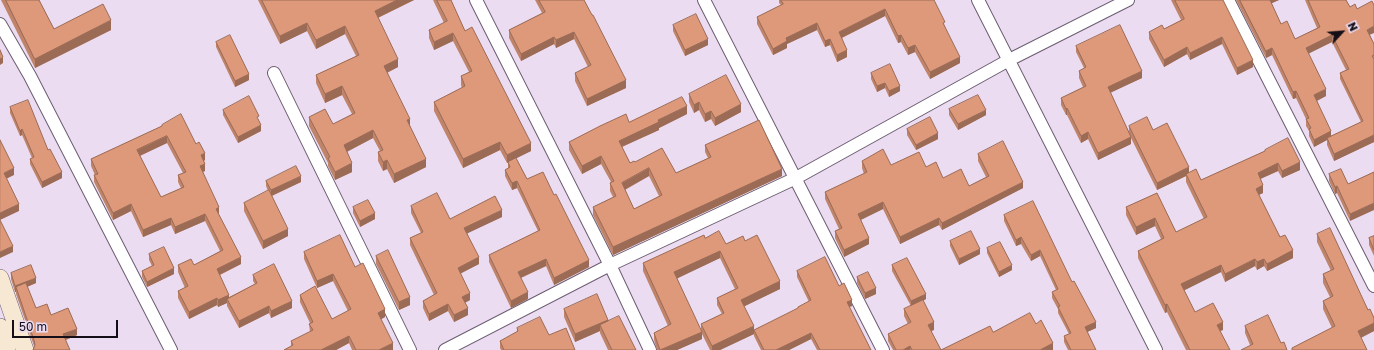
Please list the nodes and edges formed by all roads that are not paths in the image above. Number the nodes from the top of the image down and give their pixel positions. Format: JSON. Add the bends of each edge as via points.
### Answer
{"nodes":[{"id":1,"x":476,"y":0,"type":"edge"},
{"id":2,"x":704,"y":0,"type":"edge"},
{"id":3,"x":978,"y":0,"type":"edge"},
{"id":4,"x":1128,"y":0,"type":"edge"},
{"id":5,"x":1228,"y":0,"type":"edge"},
{"id":6,"x":0,"y":24,"type":"edge"},
{"id":7,"x":1009,"y":60,"type":"junction"},
{"id":8,"x":274,"y":73,"type":"dead end"},
{"id":9,"x":796,"y":178,"type":"junction"},
{"id":10,"x":610,"y":265,"type":"junction"},
{"id":11,"x":0,"y":278,"type":"edge"},
{"id":12,"x":1374,"y":286,"type":"edge"},
{"id":13,"x":0,"y":327,"type":"edge"},
{"id":14,"x":7,"y":350,"type":"edge"},
{"id":15,"x":25,"y":350,"type":"edge"},
{"id":16,"x":171,"y":350,"type":"edge"},
{"id":17,"x":410,"y":350,"type":"edge"},
{"id":18,"x":445,"y":350,"type":"edge"},
{"id":19,"x":650,"y":350,"type":"edge"},
{"id":20,"x":882,"y":350,"type":"edge"},
{"id":21,"x":1156,"y":350,"type":"edge"}],
"edges":[{"from":1,"to":10,"type":"street"},
{"from":2,"to":9,"type":"street"},
{"from":3,"to":7,"type":"street"},
{"from":4,"to":7,"type":"street"},
{"from":5,"to":12,"type":"street"},
{"from":6,"to":16,"type":"street","via":[[30,76]]},
{"from":7,"to":9,"type":"street"},
{"from":7,"to":21,"type":"street"},
{"from":8,"to":17,"type":"street"},
{"from":9,"to":10,"type":"street"},
{"from":9,"to":20,"type":"street"},
{"from":10,"to":18,"type":"street"},
{"from":10,"to":19,"type":"street"},
{"from":11,"to":15,"type":"street"},
{"from":13,"to":14,"type":"street"}]}
